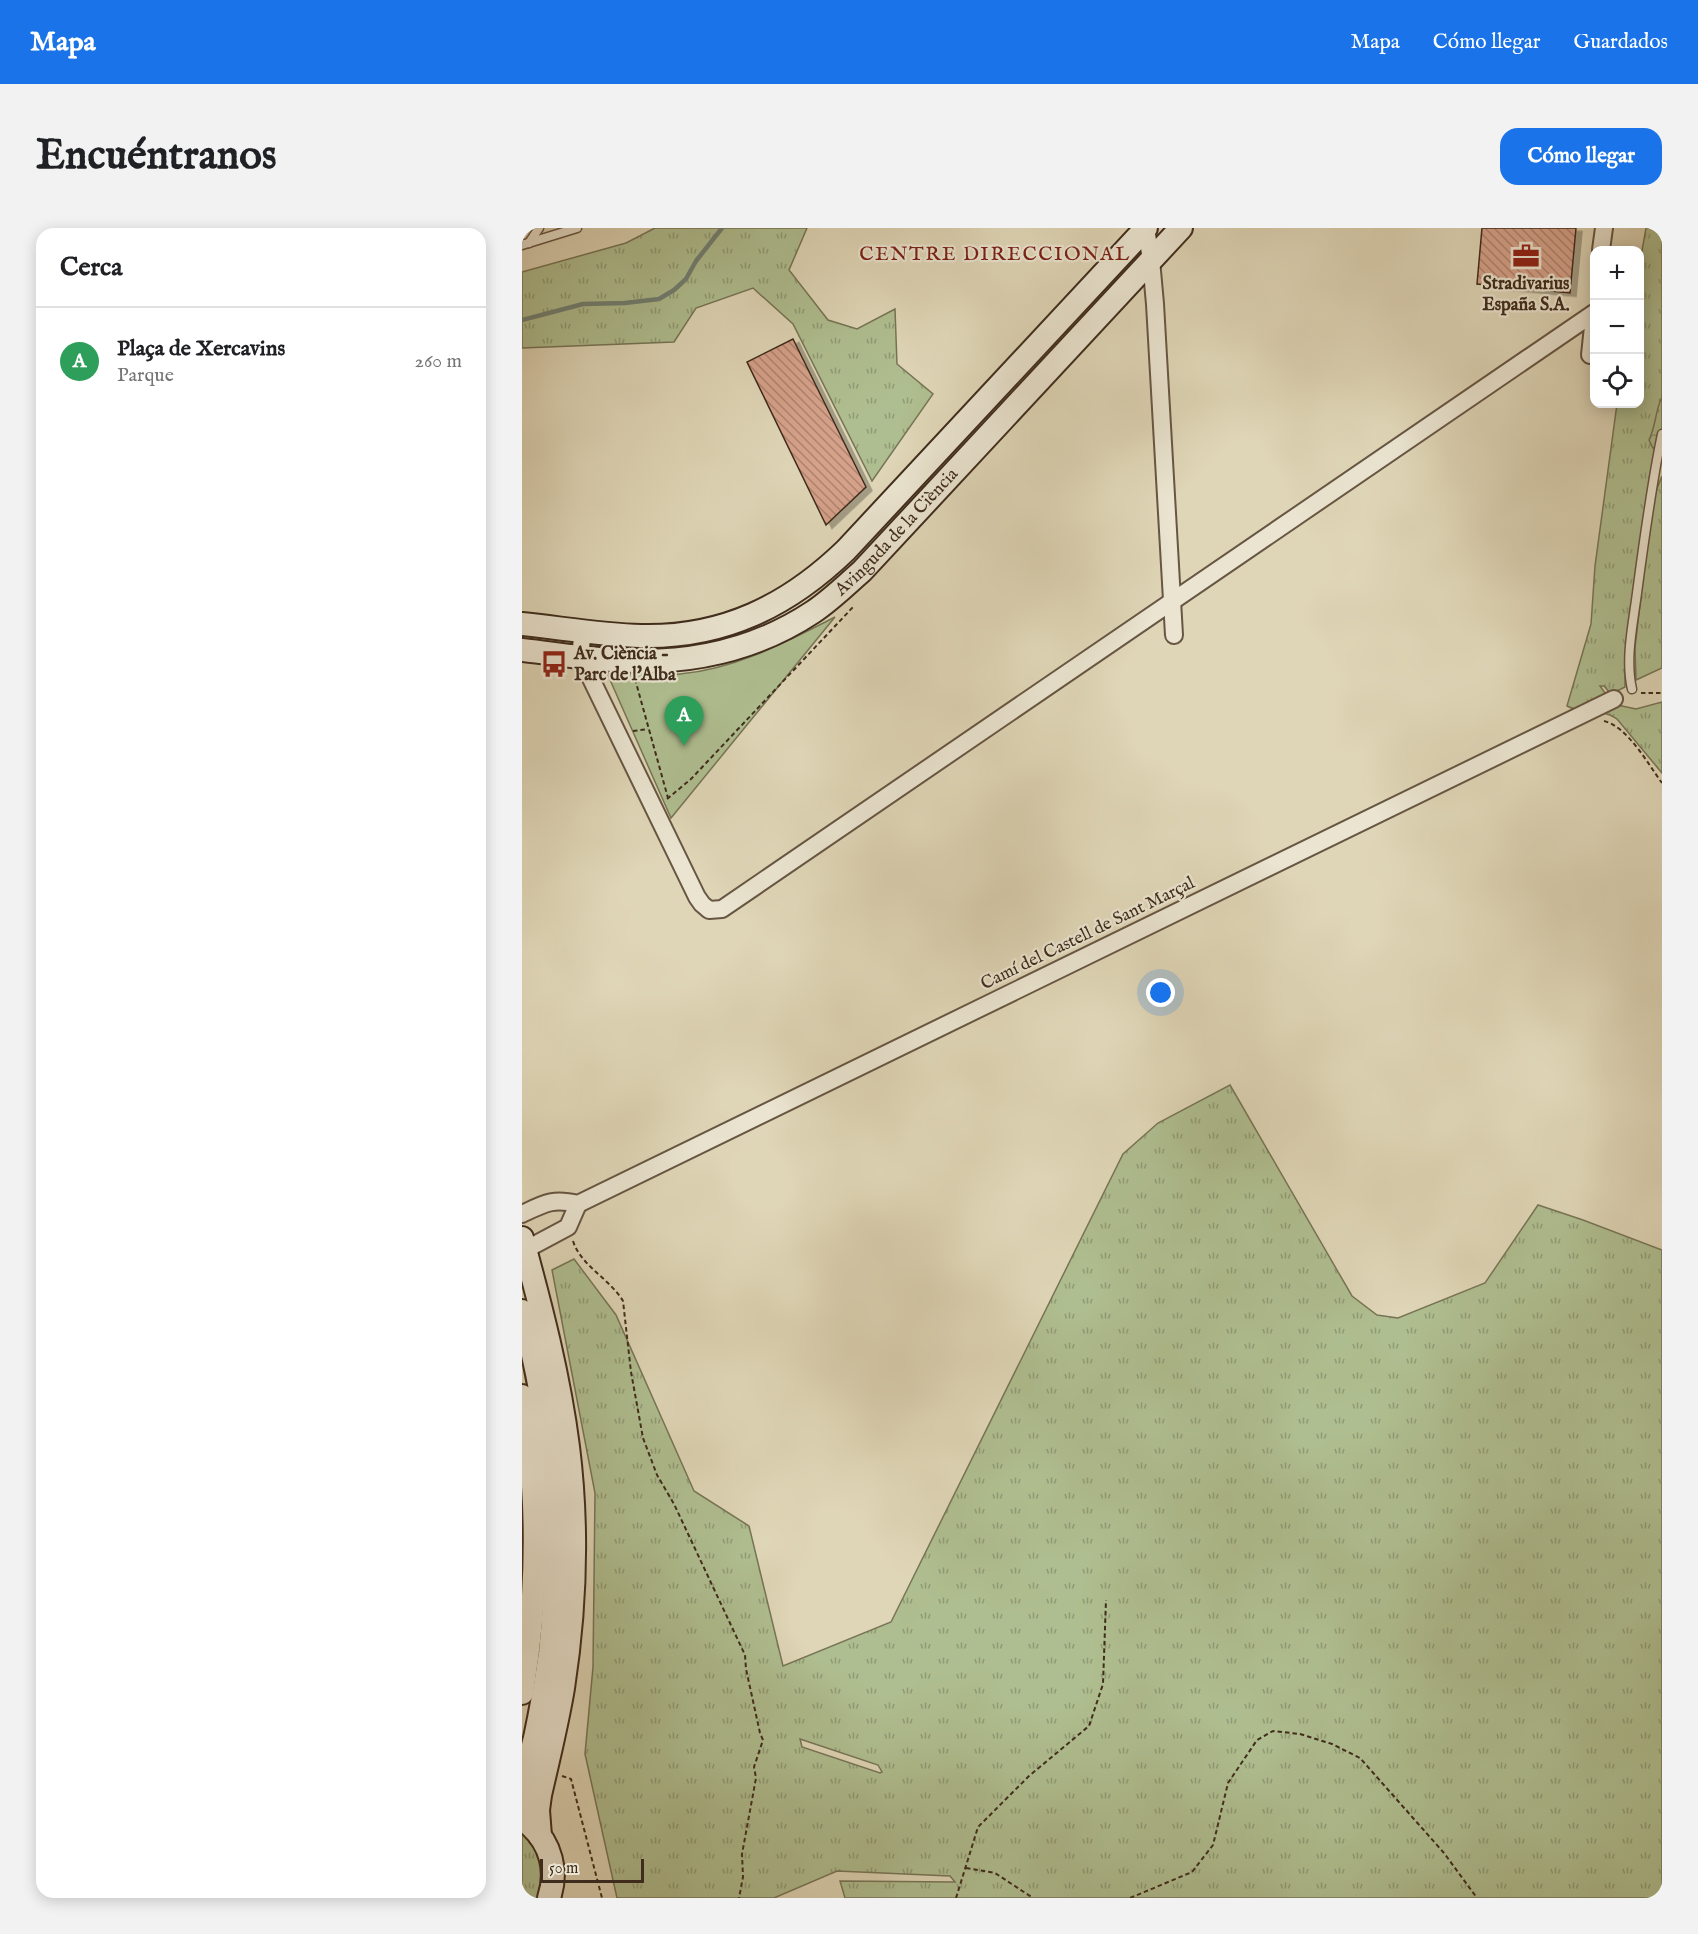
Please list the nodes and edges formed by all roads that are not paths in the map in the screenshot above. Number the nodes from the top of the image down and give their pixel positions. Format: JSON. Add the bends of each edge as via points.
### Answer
{"nodes":[{"id":1,"x":539,"y":228,"type":"edge"},
{"id":2,"x":577,"y":228,"type":"edge"},
{"id":3,"x":1146,"y":228,"type":"edge"},
{"id":4,"x":1181,"y":228,"type":"edge"},
{"id":5,"x":1604,"y":228,"type":"edge"},
{"id":6,"x":525,"y":244,"type":"edge"},
{"id":7,"x":1602,"y":246,"type":"edge"},
{"id":8,"x":1151,"y":260,"type":"junction"},
{"id":9,"x":1590,"y":318,"type":"edge"},
{"id":10,"x":1662,"y":434,"type":"edge"},
{"id":11,"x":1172,"y":602,"type":"junction"},
{"id":12,"x":522,"y":624,"type":"edge"},
{"id":13,"x":583,"y":630,"type":"junction"},
{"id":14,"x":1174,"y":634,"type":"dead end"},
{"id":15,"x":522,"y":650,"type":"edge"},
{"id":16,"x":580,"y":656,"type":"junction"},
{"id":17,"x":1632,"y":689,"type":"dead end"},
{"id":18,"x":1614,"y":699,"type":"dead end"},
{"id":19,"x":579,"y":1204,"type":"junction"},
{"id":20,"x":522,"y":1214,"type":"edge"},
{"id":21,"x":524,"y":1244,"type":"edge"},
{"id":22,"x":522,"y":1311,"type":"edge"},
{"id":23,"x":523,"y":1407,"type":"edge"},
{"id":24,"x":522,"y":1485,"type":"edge"},
{"id":25,"x":522,"y":1526,"type":"edge"},
{"id":26,"x":522,"y":1542,"type":"edge"},
{"id":27,"x":522,"y":1612,"type":"edge"},
{"id":28,"x":522,"y":1632,"type":"edge"},
{"id":29,"x":528,"y":1655,"type":"junction"},
{"id":30,"x":538,"y":1692,"type":"edge"},
{"id":31,"x":530,"y":1826,"type":"edge"},
{"id":32,"x":549,"y":1898,"type":"edge"}],
"edges":[{"from":1,"to":6,"type":"lane"},
{"from":2,"to":6,"type":"lane"},
{"from":3,"to":8,"type":"street"},
{"from":3,"to":13,"type":"street","name":"Avinguda de la Ciència","via":[[846,550],[792,595],[739,621],[688,633],[641,636]]},
{"from":4,"to":8,"type":"street","name":"Avinguda de la Ciència"},
{"from":5,"to":7,"type":"street"},
{"from":8,"to":11,"type":"street"},
{"from":8,"to":16,"type":"street","name":"Avinguda de la Ciència","via":[[862,571],[815,611],[770,636],[716,654],[654,661]]},
{"from":9,"to":11,"type":"street"},
{"from":10,"to":17,"type":"lane","via":[[1632,633]]},
{"from":11,"to":14,"type":"street"},
{"from":11,"to":16,"type":"street","via":[[717,911],[706,908],[697,897]]},
{"from":12,"to":13,"type":"street","name":"Avinguda de la Ciència"},
{"from":13,"to":16,"type":"street"},
{"from":15,"to":16,"type":"street","name":"Avinguda de la Ciència"},
{"from":18,"to":19,"type":"street","name":"Camí del Castell de Sant Marçal"},
{"from":19,"to":20,"type":"street","via":[[551,1201]]},
{"from":19,"to":21,"type":"street","via":[[568,1227]]},
{"from":21,"to":30,"type":"street","via":[[554,1365],[568,1450],[572,1510],[571,1616]]},
{"from":22,"to":30,"type":"street","via":[[544,1409],[554,1503],[555,1595]]},
{"from":23,"to":29,"type":"street","via":[[535,1530]]},
{"from":24,"to":25,"type":"street"},
{"from":26,"to":27,"type":"street"},
{"from":28,"to":29,"type":"street"},
{"from":29,"to":30,"type":"street"},
{"from":30,"to":31,"type":"street","via":[[540,1795]]},
{"from":31,"to":32,"type":"street","via":[[549,1853],[553,1881]]}]}
